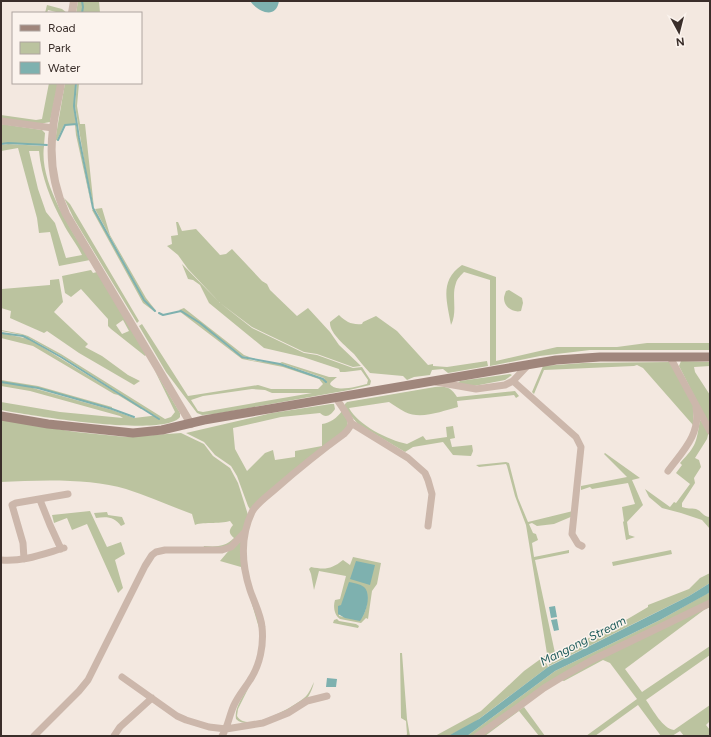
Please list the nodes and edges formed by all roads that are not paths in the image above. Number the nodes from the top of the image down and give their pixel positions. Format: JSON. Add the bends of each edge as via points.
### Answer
{"nodes":[{"id":1,"x":74,"y":1,"type":"edge"},
{"id":2,"x":72,"y":12,"type":"edge"},
{"id":3,"x":61,"y":84,"type":"edge"},
{"id":4,"x":1,"y":121,"type":"edge"},
{"id":5,"x":53,"y":128,"type":"junction"},
{"id":6,"x":670,"y":357,"type":"junction"},
{"id":7,"x":710,"y":357,"type":"edge"},
{"id":8,"x":528,"y":365,"type":"junction"},
{"id":9,"x":432,"y":381,"type":"junction"},
{"id":10,"x":513,"y":382,"type":"junction"},
{"id":11,"x":336,"y":398,"type":"junction"},
{"id":12,"x":694,"y":401,"type":"junction"},
{"id":13,"x":1,"y":416,"type":"edge"},
{"id":14,"x":351,"y":423,"type":"junction"},
{"id":15,"x":191,"y":424,"type":"junction"},
{"id":16,"x":710,"y":430,"type":"edge"},
{"id":17,"x":668,"y":472,"type":"dead end"},
{"id":18,"x":68,"y":494,"type":"dead end"},
{"id":19,"x":40,"y":500,"type":"junction"},
{"id":20,"x":428,"y":526,"type":"dead end"},
{"id":21,"x":246,"y":531,"type":"junction"},
{"id":22,"x":582,"y":546,"type":"dead end"},
{"id":23,"x":24,"y":559,"type":"junction"},
{"id":24,"x":1,"y":560,"type":"edge"},
{"id":25,"x":710,"y":603,"type":"edge"},
{"id":26,"x":122,"y":677,"type":"dead end"},
{"id":27,"x":327,"y":696,"type":"dead end"},
{"id":28,"x":152,"y":698,"type":"junction"},
{"id":29,"x":226,"y":729,"type":"junction"},
{"id":30,"x":34,"y":736,"type":"edge"},
{"id":31,"x":114,"y":736,"type":"edge"},
{"id":32,"x":222,"y":736,"type":"edge"},
{"id":33,"x":476,"y":736,"type":"edge"}],
"edges":[{"from":1,"to":2,"type":"street"},
{"from":3,"to":5,"type":"street"},
{"from":4,"to":5,"type":"street"},
{"from":5,"to":15,"type":"street","via":[[53,175],[66,214]]},
{"from":6,"to":7,"type":"main road"},
{"from":6,"to":8,"type":"main road","via":[[581,358]]},
{"from":6,"to":12,"type":"street"},
{"from":8,"to":9,"type":"main road"},
{"from":8,"to":10,"type":"street"},
{"from":9,"to":10,"type":"street","via":[[476,389]]},
{"from":9,"to":11,"type":"main road"},
{"from":10,"to":22,"type":"street","via":[[580,442],[572,534]]},
{"from":11,"to":14,"type":"street"},
{"from":11,"to":15,"type":"main road"},
{"from":12,"to":16,"type":"street"},
{"from":12,"to":17,"type":"street","via":[[697,417],[694,433]]},
{"from":13,"to":15,"type":"main road","via":[[126,433]]},
{"from":14,"to":20,"type":"street","via":[[408,458],[424,473],[432,494]]},
{"from":14,"to":21,"type":"street","via":[[344,434],[299,468],[258,504],[252,511]]},
{"from":18,"to":19,"type":"street"},
{"from":19,"to":23,"type":"street","via":[[12,505],[23,543]]},
{"from":19,"to":23,"type":"street","via":[[63,548]]},
{"from":21,"to":29,"type":"street","via":[[245,569],[262,625],[262,645],[254,674],[234,705]]},
{"from":21,"to":30,"type":"street","via":[[231,547],[222,550],[165,550],[152,555],[88,680]]},
{"from":23,"to":24,"type":"street"},
{"from":25,"to":33,"type":"street","via":[[562,677]]},
{"from":26,"to":28,"type":"street"},
{"from":27,"to":29,"type":"street","via":[[307,701],[288,713],[263,723]]},
{"from":28,"to":29,"type":"street","via":[[186,720]]},
{"from":28,"to":31,"type":"street","via":[[120,727]]},
{"from":29,"to":32,"type":"street"}]}
